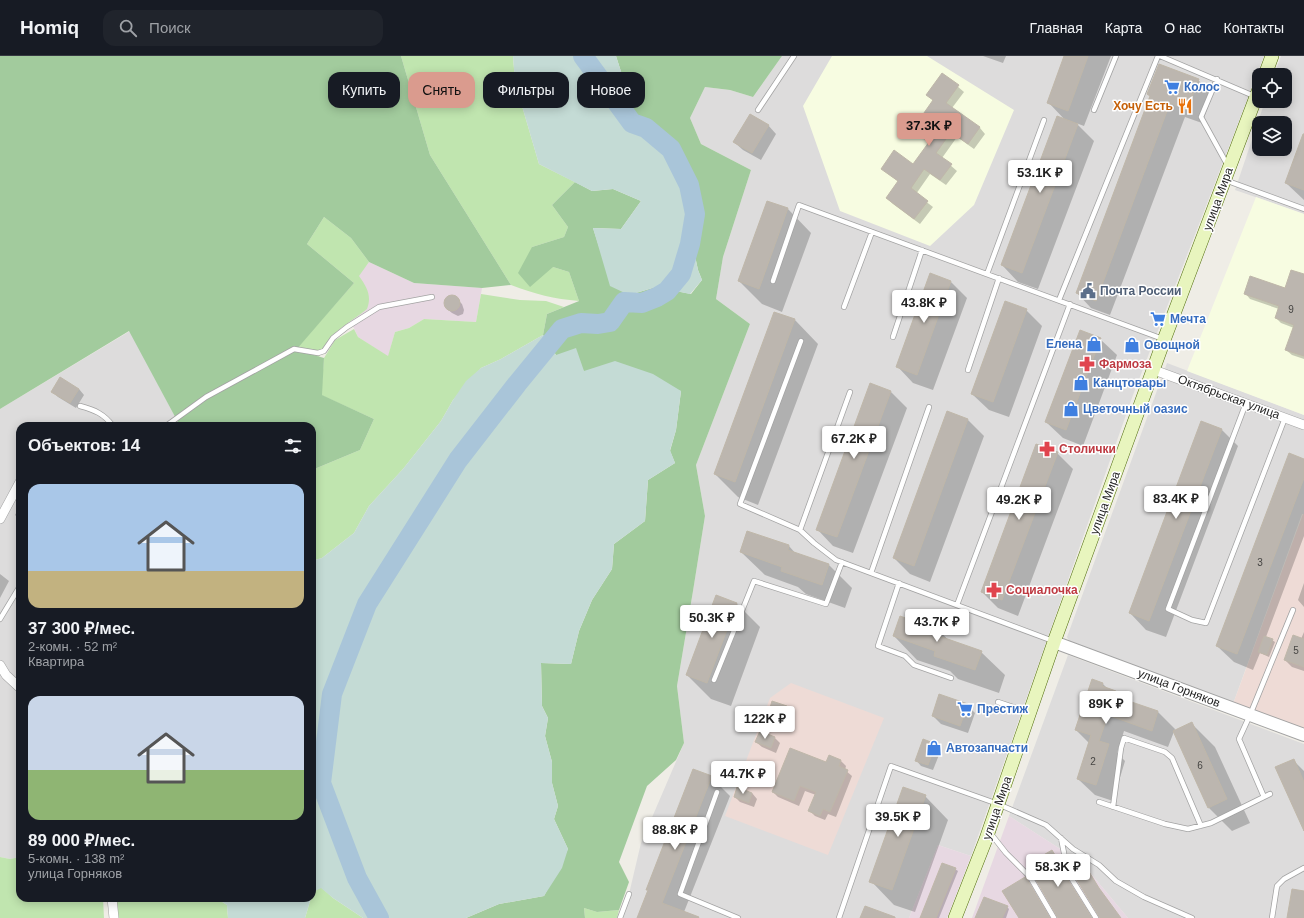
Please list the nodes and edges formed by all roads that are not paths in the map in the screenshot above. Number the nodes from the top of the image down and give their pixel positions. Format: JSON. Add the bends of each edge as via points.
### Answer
{"nodes":[{"id":1,"x":794,"y":56,"type":"edge"},
{"id":2,"x":1116,"y":56,"type":"edge"},
{"id":3,"x":1159,"y":56,"type":"edge"},
{"id":4,"x":1272,"y":56,"type":"edge"},
{"id":5,"x":1268,"y":68,"type":"edge"},
{"id":6,"x":1217,"y":80,"type":"junction"},
{"id":7,"x":1252,"y":91,"type":"edge"},
{"id":8,"x":1252,"y":108,"type":"edge"},
{"id":9,"x":758,"y":110,"type":"dead end"},
{"id":10,"x":1094,"y":110,"type":"dead end"},
{"id":11,"x":1044,"y":120,"type":"dead end"},
{"id":12,"x":1227,"y":174,"type":"junction"},
{"id":13,"x":1304,"y":209,"type":"edge"},
{"id":14,"x":872,"y":232,"type":"junction"},
{"id":15,"x":922,"y":250,"type":"junction"},
{"id":16,"x":987,"y":274,"type":"junction"},
{"id":17,"x":999,"y":278,"type":"junction"},
{"id":18,"x":773,"y":281,"type":"dead end"},
{"id":19,"x":432,"y":297,"type":"dead end"},
{"id":20,"x":1060,"y":300,"type":"junction"},
{"id":21,"x":1070,"y":304,"type":"junction"},
{"id":22,"x":844,"y":307,"type":"dead end"},
{"id":23,"x":893,"y":337,"type":"dead end"},
{"id":24,"x":1164,"y":340,"type":"junction"},
{"id":25,"x":801,"y":341,"type":"dead end"},
{"id":26,"x":968,"y":370,"type":"dead end"},
{"id":27,"x":1154,"y":370,"type":"junction"},
{"id":28,"x":850,"y":392,"type":"dead end"},
{"id":29,"x":1246,"y":403,"type":"junction"},
{"id":30,"x":80,"y":406,"type":"dead end"},
{"id":31,"x":929,"y":407,"type":"dead end"},
{"id":32,"x":1286,"y":418,"type":"junction"},
{"id":33,"x":110,"y":422,"type":"edge"},
{"id":34,"x":172,"y":422,"type":"edge"},
{"id":35,"x":1304,"y":425,"type":"edge"},
{"id":36,"x":16,"y":489,"type":"edge"},
{"id":37,"x":0,"y":519,"type":"edge"},
{"id":38,"x":800,"y":530,"type":"junction"},
{"id":39,"x":842,"y":562,"type":"junction"},
{"id":40,"x":870,"y":573,"type":"junction"},
{"id":41,"x":899,"y":584,"type":"junction"},
{"id":42,"x":16,"y":593,"type":"edge"},
{"id":43,"x":957,"y":605,"type":"junction"},
{"id":44,"x":1293,"y":610,"type":"dead end"},
{"id":45,"x":0,"y":619,"type":"edge"},
{"id":46,"x":1054,"y":642,"type":"junction"},
{"id":47,"x":0,"y":665,"type":"edge"},
{"id":48,"x":951,"y":678,"type":"dead end"},
{"id":49,"x":714,"y":680,"type":"dead end"},
{"id":50,"x":16,"y":684,"type":"edge"},
{"id":51,"x":998,"y":702,"type":"dead end"},
{"id":52,"x":1030,"y":712,"type":"junction"},
{"id":53,"x":1250,"y":715,"type":"junction"},
{"id":54,"x":1304,"y":735,"type":"edge"},
{"id":55,"x":717,"y":792,"type":"dead end"},
{"id":56,"x":1270,"y":794,"type":"dead end"},
{"id":57,"x":1264,"y":797,"type":"junction"},
{"id":58,"x":1099,"y":802,"type":"dead end"},
{"id":59,"x":998,"y":804,"type":"junction"},
{"id":60,"x":1113,"y":807,"type":"junction"},
{"id":61,"x":1201,"y":826,"type":"junction"},
{"id":62,"x":989,"y":831,"type":"junction"},
{"id":63,"x":1061,"y":838,"type":"junction"},
{"id":64,"x":1304,"y":868,"type":"edge"},
{"id":65,"x":629,"y":894,"type":"dead end"},
{"id":66,"x":112,"y":902,"type":"edge"},
{"id":67,"x":114,"y":918,"type":"edge"},
{"id":68,"x":620,"y":918,"type":"edge"},
{"id":69,"x":738,"y":918,"type":"edge"},
{"id":70,"x":839,"y":918,"type":"edge"},
{"id":71,"x":955,"y":918,"type":"edge"},
{"id":72,"x":1054,"y":918,"type":"edge"},
{"id":73,"x":1096,"y":918,"type":"edge"},
{"id":74,"x":1192,"y":918,"type":"edge"},
{"id":75,"x":1272,"y":918,"type":"edge"}],
"edges":[{"from":1,"to":9,"type":"lane"},
{"from":2,"to":10,"type":"lane"},
{"from":3,"to":6,"type":"lane"},
{"from":3,"to":20,"type":"lane"},
{"from":4,"to":5,"type":"main road"},
{"from":6,"to":7,"type":"lane"},
{"from":6,"to":12,"type":"lane","via":[[1201,117]]},
{"from":8,"to":12,"type":"main road","name":"улица Мира"},
{"from":11,"to":16,"type":"lane"},
{"from":12,"to":13,"type":"lane"},
{"from":12,"to":24,"type":"main road","name":"улица Мира"},
{"from":14,"to":15,"type":"lane"},
{"from":14,"to":18,"type":"lane","via":[[799,205]]},
{"from":14,"to":22,"type":"lane"},
{"from":15,"to":16,"type":"lane"},
{"from":15,"to":23,"type":"lane"},
{"from":16,"to":17,"type":"lane"},
{"from":17,"to":20,"type":"lane"},
{"from":17,"to":26,"type":"lane"},
{"from":19,"to":34,"type":"lane","via":[[379,307],[347,327],[324,351],[318,353],[294,349],[206,397]]},
{"from":20,"to":21,"type":"lane"},
{"from":21,"to":24,"type":"lane"},
{"from":21,"to":43,"type":"lane"},
{"from":24,"to":27,"type":"main road","name":"улица Мира"},
{"from":25,"to":38,"type":"lane","via":[[740,504]]},
{"from":27,"to":29,"type":"street","name":"Октябрьская улица"},
{"from":27,"to":46,"type":"main road","name":"улица Мира"},
{"from":28,"to":38,"type":"lane"},
{"from":29,"to":32,"type":"street","name":"Октябрьская улица"},
{"from":29,"to":32,"type":"lane","via":[[1168,609],[1192,620],[1206,623]]},
{"from":30,"to":33,"type":"lane","via":[[107,418]]},
{"from":31,"to":40,"type":"lane"},
{"from":32,"to":35,"type":"street","name":"Октябрьская улица"},
{"from":36,"to":37,"type":"street"},
{"from":38,"to":39,"type":"lane","via":[[836,560]]},
{"from":39,"to":40,"type":"lane"},
{"from":39,"to":49,"type":"lane","via":[[826,604],[754,581]]},
{"from":40,"to":41,"type":"lane"},
{"from":41,"to":43,"type":"lane"},
{"from":41,"to":48,"type":"lane","via":[[878,646],[905,656],[914,665]]},
{"from":42,"to":45,"type":"lane"},
{"from":43,"to":46,"type":"lane"},
{"from":44,"to":53,"type":"lane"},
{"from":46,"to":52,"type":"main road","name":"улица Мира"},
{"from":46,"to":53,"type":"street","name":"улица Горняков"},
{"from":47,"to":50,"type":"street"},
{"from":51,"to":52,"type":"lane"},
{"from":52,"to":59,"type":"main road","name":"улица Мира"},
{"from":53,"to":54,"type":"street","name":"улица Горняков"},
{"from":53,"to":57,"type":"lane","via":[[1239,739]]},
{"from":55,"to":69,"type":"lane","via":[[680,894]]},
{"from":56,"to":57,"type":"lane"},
{"from":57,"to":61,"type":"lane"},
{"from":58,"to":60,"type":"lane"},
{"from":59,"to":62,"type":"main road","name":"улица Мира"},
{"from":59,"to":63,"type":"lane","via":[[1046,824]]},
{"from":59,"to":70,"type":"lane","via":[[891,766]]},
{"from":60,"to":61,"type":"lane","via":[[1188,829]]},
{"from":60,"to":61,"type":"lane","via":[[1124,738],[1166,752],[1172,758]]},
{"from":62,"to":71,"type":"main road","name":"улица Мира"},
{"from":62,"to":72,"type":"lane","via":[[1030,877]]},
{"from":63,"to":73,"type":"lane","via":[[1068,872]]},
{"from":63,"to":74,"type":"lane","via":[[1073,849],[1099,865],[1116,881],[1144,897]]},
{"from":64,"to":75,"type":"lane","via":[[1277,886]]},
{"from":65,"to":68,"type":"lane"},
{"from":66,"to":67,"type":"street"}]}
